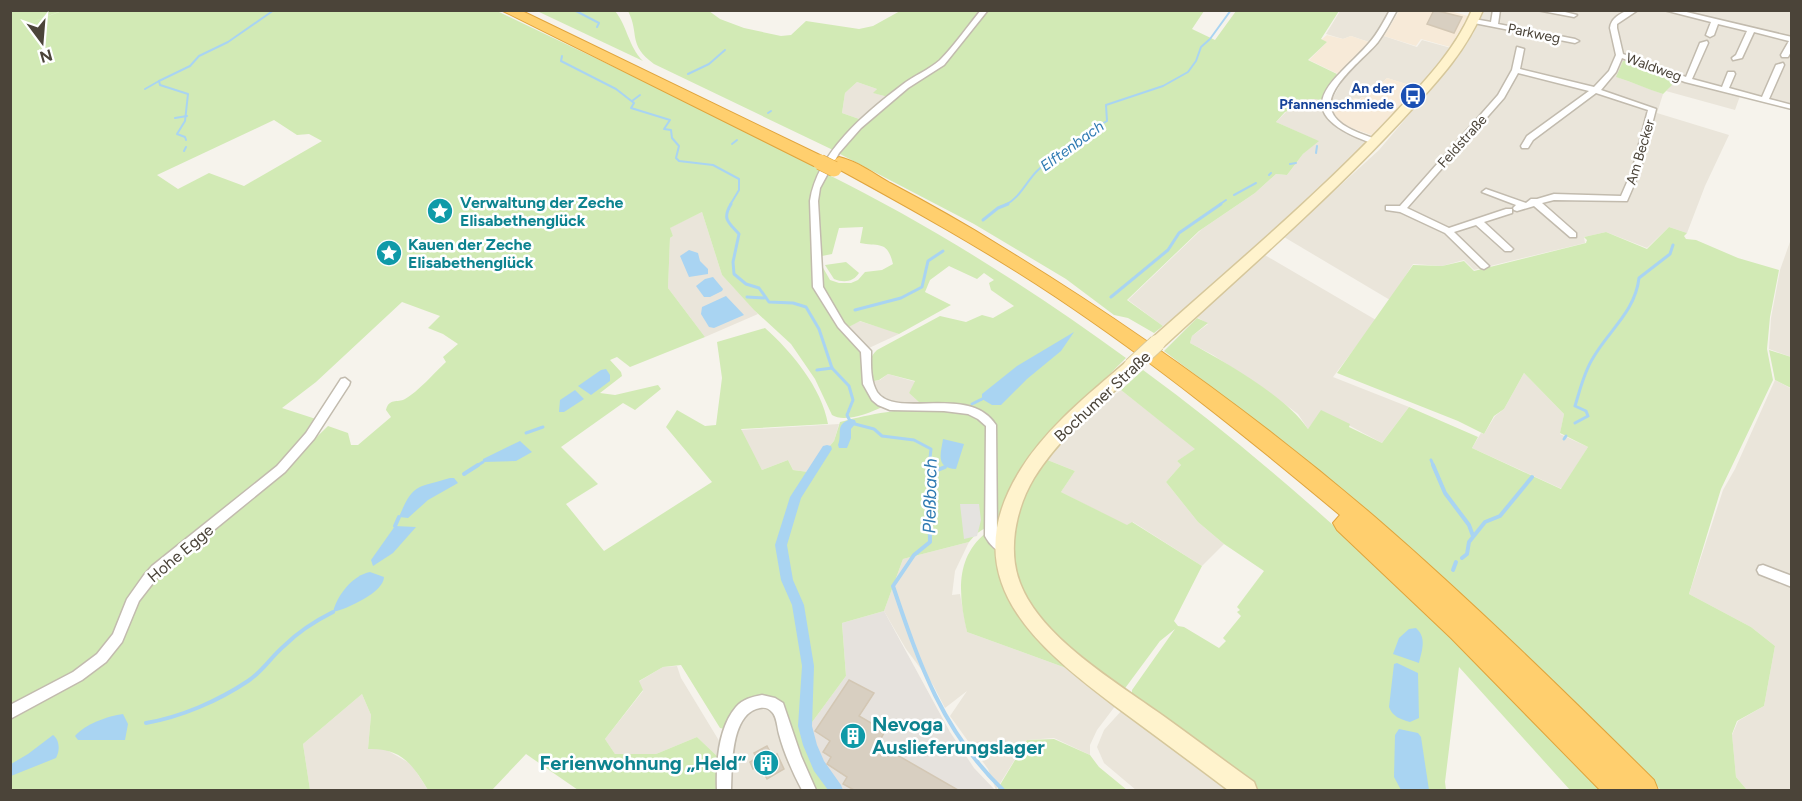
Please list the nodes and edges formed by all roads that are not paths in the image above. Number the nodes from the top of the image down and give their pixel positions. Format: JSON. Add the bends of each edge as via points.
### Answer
{"nodes":[{"id":1,"x":508,"y":10,"type":"edge"},
{"id":2,"x":525,"y":10,"type":"edge"},
{"id":3,"x":985,"y":10,"type":"edge"},
{"id":4,"x":1394,"y":10,"type":"edge"},
{"id":5,"x":1497,"y":10,"type":"edge"},
{"id":6,"x":1635,"y":10,"type":"edge"},
{"id":7,"x":1667,"y":10,"type":"edge"},
{"id":8,"x":1541,"y":13,"type":"edge"},
{"id":9,"x":1574,"y":15,"type":"dead end"},
{"id":10,"x":1476,"y":16,"type":"edge"},
{"id":11,"x":1715,"y":22,"type":"junction"},
{"id":12,"x":1494,"y":25,"type":"junction"},
{"id":13,"x":1751,"y":30,"type":"junction"},
{"id":14,"x":1710,"y":35,"type":"dead end"},
{"id":15,"x":1575,"y":41,"type":"dead end"},
{"id":16,"x":1791,"y":41,"type":"edge"},
{"id":17,"x":1704,"y":43,"type":"dead end"},
{"id":18,"x":1520,"y":49,"type":"dead end"},
{"id":19,"x":1620,"y":55,"type":"junction"},
{"id":20,"x":1785,"y":55,"type":"dead end"},
{"id":21,"x":1736,"y":58,"type":"dead end"},
{"id":22,"x":648,"y":61,"type":"dead end"},
{"id":23,"x":1780,"y":65,"type":"dead end"},
{"id":24,"x":1516,"y":70,"type":"junction"},
{"id":25,"x":1731,"y":74,"type":"dead end"},
{"id":26,"x":1688,"y":80,"type":"junction"},
{"id":27,"x":678,"y":82,"type":"junction"},
{"id":28,"x":1595,"y":90,"type":"junction"},
{"id":29,"x":1725,"y":90,"type":"junction"},
{"id":30,"x":1764,"y":100,"type":"junction"},
{"id":31,"x":1791,"y":107,"type":"edge"},
{"id":32,"x":1375,"y":142,"type":"junction"},
{"id":33,"x":1525,"y":146,"type":"dead end"},
{"id":34,"x":829,"y":162,"type":"junction"},
{"id":35,"x":1486,"y":192,"type":"dead end"},
{"id":36,"x":1534,"y":201,"type":"junction"},
{"id":37,"x":1389,"y":208,"type":"dead end"},
{"id":38,"x":1517,"y":208,"type":"junction"},
{"id":39,"x":1402,"y":209,"type":"junction"},
{"id":40,"x":1478,"y":222,"type":"junction"},
{"id":41,"x":1448,"y":231,"type":"junction"},
{"id":42,"x":1574,"y":235,"type":"dead end"},
{"id":43,"x":1508,"y":249,"type":"dead end"},
{"id":44,"x":1484,"y":266,"type":"dead end"},
{"id":45,"x":345,"y":382,"type":"dead end"},
{"id":46,"x":1004,"y":548,"type":"junction"},
{"id":47,"x":1763,"y":570,"type":"dead end"},
{"id":48,"x":1791,"y":582,"type":"edge"},
{"id":49,"x":10,"y":713,"type":"edge"},
{"id":50,"x":724,"y":790,"type":"edge"},
{"id":51,"x":809,"y":790,"type":"edge"},
{"id":52,"x":1246,"y":790,"type":"edge"},
{"id":53,"x":1619,"y":790,"type":"edge"},
{"id":54,"x":1644,"y":790,"type":"edge"}],
"edges":[{"from":1,"to":34,"type":"highway"},
{"from":2,"to":27,"type":"highway"},
{"from":3,"to":46,"type":"street","via":[[941,63],[880,105],[842,143],[816,188],[814,218],[818,286],[841,325],[866,351],[866,378],[877,399],[898,408],[940,407],[976,413],[991,425],[991,536]]},
{"from":4,"to":32,"type":"street","via":[[1375,41],[1334,86],[1326,103],[1327,112],[1335,121]]},
{"from":5,"to":12,"type":"street","name":"Parkweg"},
{"from":6,"to":19,"type":"street","via":[[1614,23],[1613,35]]},
{"from":7,"to":11,"type":"street"},
{"from":8,"to":9,"type":"street","name":"Parkweg"},
{"from":10,"to":12,"type":"street","name":"Parkweg"},
{"from":10,"to":32,"type":"main road","name":"Bochumer Straße","via":[[1446,64]]},
{"from":11,"to":13,"type":"street"},
{"from":11,"to":14,"type":"street"},
{"from":12,"to":15,"type":"street","name":"Parkweg"},
{"from":13,"to":16,"type":"street"},
{"from":13,"to":21,"type":"street"},
{"from":16,"to":20,"type":"street"},
{"from":17,"to":26,"type":"street","name":"Waldweg"},
{"from":18,"to":24,"type":"street","name":"Feldstraße"},
{"from":19,"to":26,"type":"street","name":"Waldweg"},
{"from":19,"to":28,"type":"street","via":[[1609,77]]},
{"from":22,"to":27,"type":"highway"},
{"from":23,"to":30,"type":"street"},
{"from":24,"to":28,"type":"street"},
{"from":24,"to":39,"type":"street","name":"Feldstraße","via":[[1501,96]]},
{"from":25,"to":29,"type":"street"},
{"from":26,"to":29,"type":"street","name":"Waldweg"},
{"from":27,"to":34,"type":"highway"},
{"from":28,"to":33,"type":"street","via":[[1530,138]]},
{"from":28,"to":36,"type":"street","name":"Am Becker","via":[[1652,109],[1626,197],[1620,200],[1564,196]]},
{"from":29,"to":30,"type":"street","name":"Waldweg"},
{"from":30,"to":31,"type":"street","name":"Waldweg"},
{"from":32,"to":46,"type":"main road","name":"Bochumer Straße","bridge":true,"via":[[1045,450],[1027,474],[1014,502]]},
{"from":34,"to":53,"type":"highway","via":[[1040,290],[1132,352],[1240,434],[1403,576]]},
{"from":34,"to":54,"type":"highway","via":[[921,205],[1041,276],[1230,410],[1416,567]]},
{"from":35,"to":38,"type":"street"},
{"from":36,"to":38,"type":"street","name":"Am Becker"},
{"from":36,"to":42,"type":"street"},
{"from":37,"to":39,"type":"street"},
{"from":38,"to":40,"type":"street"},
{"from":39,"to":41,"type":"street"},
{"from":40,"to":41,"type":"street"},
{"from":40,"to":43,"type":"street"},
{"from":41,"to":44,"type":"street"},
{"from":45,"to":49,"type":"street","name":"Hohe Egge","via":[[310,436],[281,469],[144,583],[112,647],[90,668]]},
{"from":46,"to":52,"type":"main road","name":"Bochumer Straße","via":[[1011,587],[1040,629],[1079,665]]},
{"from":47,"to":48,"type":"street"},
{"from":50,"to":51,"type":"street","via":[[726,743],[736,721],[754,701],[767,701],[777,708]]}]}
